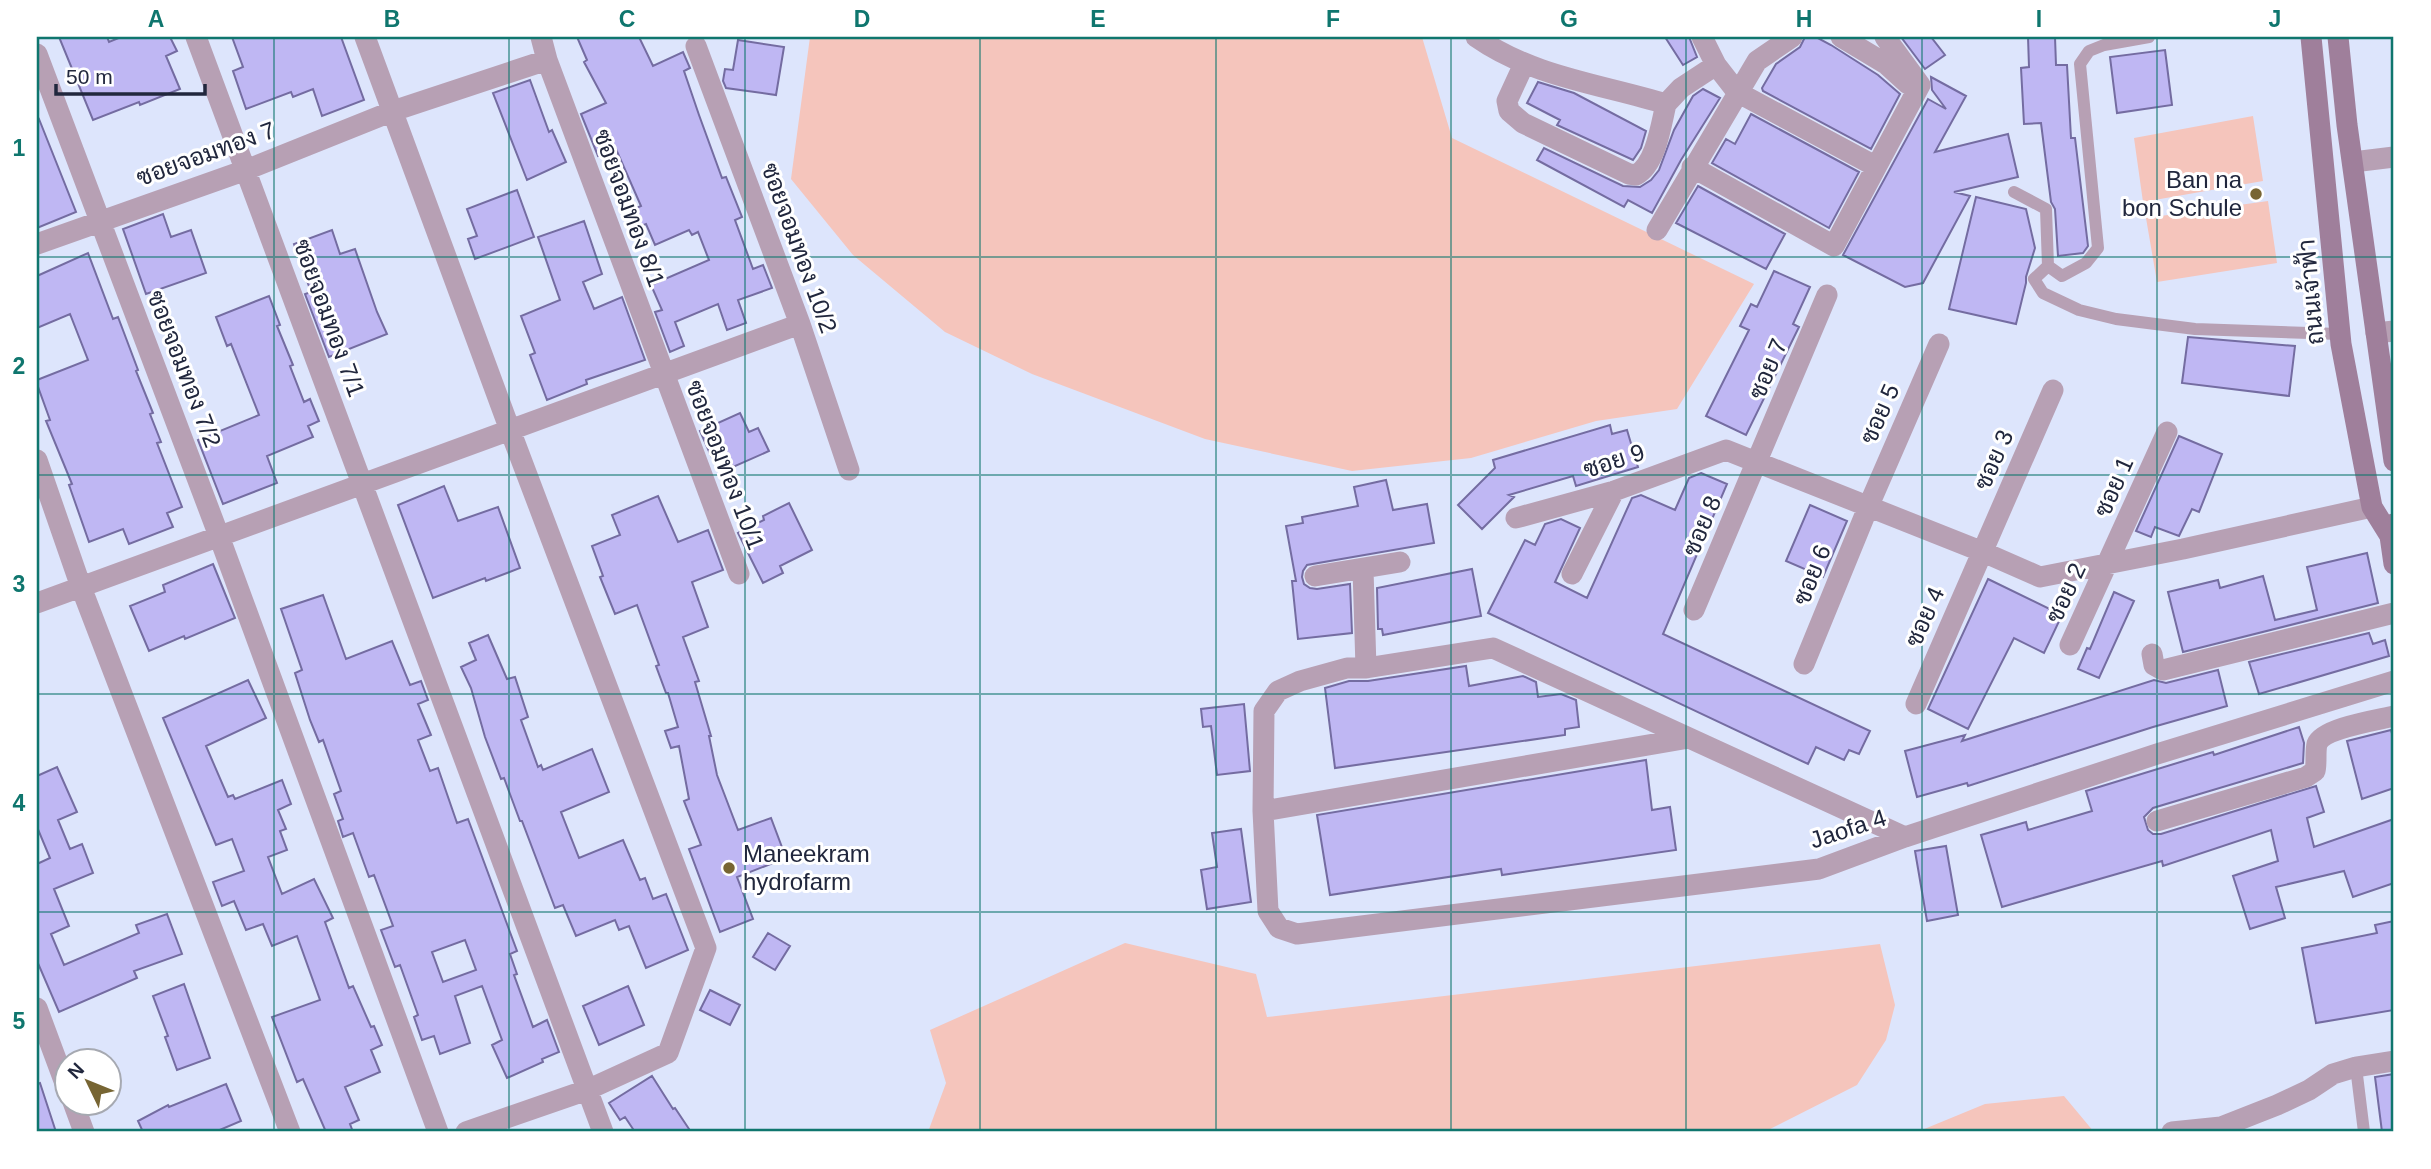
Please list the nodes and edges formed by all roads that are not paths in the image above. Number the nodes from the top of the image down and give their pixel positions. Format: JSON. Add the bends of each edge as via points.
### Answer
{"nodes":[{"id":1,"x":196,"y":37,"type":"edge"},
{"id":2,"x":365,"y":37,"type":"edge"},
{"id":3,"x":541,"y":37,"type":"edge"},
{"id":4,"x":1476,"y":37,"type":"edge"},
{"id":5,"x":1702,"y":37,"type":"edge"},
{"id":6,"x":1792,"y":37,"type":"edge"},
{"id":7,"x":1841,"y":37,"type":"edge"},
{"id":8,"x":1885,"y":37,"type":"edge"},
{"id":9,"x":2149,"y":37,"type":"edge"},
{"id":10,"x":2311,"y":37,"type":"edge"},
{"id":11,"x":2338,"y":37,"type":"edge"},
{"id":12,"x":696,"y":46,"type":"dead end"},
{"id":13,"x":37,"y":54,"type":"edge"},
{"id":14,"x":547,"y":60,"type":"junction"},
{"id":15,"x":1524,"y":64,"type":"junction"},
{"id":16,"x":1716,"y":65,"type":"junction"},
{"id":17,"x":1916,"y":91,"type":"junction"},
{"id":18,"x":1737,"y":92,"type":"junction"},
{"id":19,"x":1666,"y":104,"type":"junction"},
{"id":20,"x":393,"y":111,"type":"junction"},
{"id":21,"x":2353,"y":162,"type":"junction"},
{"id":22,"x":2394,"y":162,"type":"edge"},
{"id":23,"x":1875,"y":166,"type":"junction"},
{"id":24,"x":1692,"y":167,"type":"junction"},
{"id":25,"x":246,"y":170,"type":"junction"},
{"id":26,"x":2014,"y":192,"type":"dead end"},
{"id":27,"x":100,"y":220,"type":"junction"},
{"id":28,"x":1657,"y":230,"type":"dead end"},
{"id":29,"x":37,"y":244,"type":"edge"},
{"id":30,"x":2048,"y":266,"type":"junction"},
{"id":31,"x":1827,"y":295,"type":"dead end"},
{"id":32,"x":800,"y":324,"type":"junction"},
{"id":33,"x":2385,"y":332,"type":"edge"},
{"id":34,"x":2340,"y":334,"type":"junction"},
{"id":35,"x":1939,"y":344,"type":"dead end"},
{"id":36,"x":662,"y":374,"type":"junction"},
{"id":37,"x":2053,"y":390,"type":"dead end"},
{"id":38,"x":510,"y":430,"type":"junction"},
{"id":39,"x":2167,"y":432,"type":"dead end"},
{"id":40,"x":37,"y":460,"type":"edge"},
{"id":41,"x":2394,"y":461,"type":"edge"},
{"id":42,"x":1758,"y":462,"type":"junction"},
{"id":43,"x":849,"y":470,"type":"dead end"},
{"id":44,"x":363,"y":484,"type":"junction"},
{"id":45,"x":1614,"y":491,"type":"junction"},
{"id":46,"x":1869,"y":505,"type":"junction"},
{"id":47,"x":2372,"y":507,"type":"junction"},
{"id":48,"x":1516,"y":518,"type":"dead end"},
{"id":49,"x":2392,"y":527,"type":"edge"},
{"id":50,"x":219,"y":536,"type":"junction"},
{"id":51,"x":1983,"y":551,"type":"junction"},
{"id":52,"x":1400,"y":562,"type":"dead end"},
{"id":53,"x":2109,"y":563,"type":"junction"},
{"id":54,"x":2394,"y":564,"type":"edge"},
{"id":55,"x":1363,"y":569,"type":"junction"},
{"id":56,"x":739,"y":574,"type":"dead end"},
{"id":57,"x":1572,"y":574,"type":"dead end"},
{"id":58,"x":1315,"y":576,"type":"dead end"},
{"id":59,"x":81,"y":587,"type":"junction"},
{"id":60,"x":37,"y":603,"type":"edge"},
{"id":61,"x":1694,"y":610,"type":"dead end"},
{"id":62,"x":2394,"y":613,"type":"edge"},
{"id":63,"x":2070,"y":645,"type":"dead end"},
{"id":64,"x":2152,"y":654,"type":"dead end"},
{"id":65,"x":1804,"y":664,"type":"dead end"},
{"id":66,"x":1366,"y":668,"type":"junction"},
{"id":67,"x":2394,"y":681,"type":"edge"},
{"id":68,"x":1916,"y":704,"type":"dead end"},
{"id":69,"x":2394,"y":716,"type":"edge"},
{"id":70,"x":1689,"y":738,"type":"junction"},
{"id":71,"x":1263,"y":811,"type":"junction"},
{"id":72,"x":2157,"y":821,"type":"dead end"},
{"id":73,"x":1906,"y":837,"type":"junction"},
{"id":74,"x":37,"y":1008,"type":"edge"},
{"id":75,"x":52,"y":1048,"type":"edge"},
{"id":76,"x":2394,"y":1061,"type":"edge"},
{"id":77,"x":2356,"y":1067,"type":"junction"},
{"id":78,"x":587,"y":1090,"type":"junction"},
{"id":79,"x":290,"y":1132,"type":"edge"},
{"id":80,"x":438,"y":1132,"type":"edge"},
{"id":81,"x":466,"y":1132,"type":"edge"},
{"id":82,"x":603,"y":1132,"type":"edge"},
{"id":83,"x":2172,"y":1132,"type":"edge"},
{"id":84,"x":2364,"y":1132,"type":"edge"}],
"edges":[{"from":1,"to":25,"type":"street","name":"ซอยจอมทอง 7/1"},
{"from":2,"to":20,"type":"street"},
{"from":3,"to":14,"type":"street","name":"ซอยจอมทอง 8/1"},
{"from":4,"to":15,"type":"street"},
{"from":5,"to":16,"type":"street"},
{"from":6,"to":18,"type":"street","via":[[1757,61]]},
{"from":7,"to":17,"type":"street","via":[[1886,64]]},
{"from":8,"to":17,"type":"street","via":[[1920,85]]},
{"from":9,"to":30,"type":"lane","via":[[2104,45],[2089,51],[2080,64],[2098,248],[2087,263],[2062,276]]},
{"from":10,"to":34,"type":"main road","name":"ถนนเจ้าฟ้า"},
{"from":11,"to":21,"type":"main road"},
{"from":12,"to":32,"type":"street","name":"ซอยจอมทอง 10/2"},
{"from":13,"to":27,"type":"street","name":"ซอยจอมทอง 7/2"},
{"from":14,"to":20,"type":"street","name":"ซอยจอมทอง 7"},
{"from":14,"to":36,"type":"street","name":"ซอยจอมทอง 8/1"},
{"from":15,"to":19,"type":"street"},
{"from":15,"to":19,"type":"street","via":[[1510,90],[1508,111],[1523,123],[1629,174],[1642,172],[1657,145]]},
{"from":16,"to":18,"type":"street"},
{"from":16,"to":19,"type":"street"},
{"from":17,"to":23,"type":"street"},
{"from":18,"to":23,"type":"street"},
{"from":18,"to":24,"type":"street"},
{"from":20,"to":25,"type":"street","name":"ซอยจอมทอง 7"},
{"from":20,"to":38,"type":"street"},
{"from":21,"to":22,"type":"street"},
{"from":21,"to":33,"type":"main road"},
{"from":23,"to":24,"type":"street","via":[[1834,246]]},
{"from":24,"to":28,"type":"street"},
{"from":25,"to":27,"type":"street","name":"ซอยจอมทอง 7"},
{"from":25,"to":44,"type":"street","name":"ซอยจอมทอง 7/1"},
{"from":26,"to":30,"type":"lane","via":[[2046,209]]},
{"from":27,"to":29,"type":"street","name":"ซอยจอมทอง 7"},
{"from":27,"to":50,"type":"street","name":"ซอยจอมทอง 7/2"},
{"from":30,"to":34,"type":"lane","via":[[2034,279],[2043,293],[2079,310],[2116,319],[2195,329]]},
{"from":31,"to":42,"type":"street","name":"ซอย 7"},
{"from":32,"to":36,"type":"street"},
{"from":32,"to":43,"type":"street","name":"ซอยจอมทอง 10/2"},
{"from":33,"to":41,"type":"main road"},
{"from":34,"to":47,"type":"main road","name":"ถนนเจ้าฟ้า"},
{"from":35,"to":46,"type":"street","name":"ซอย 5"},
{"from":36,"to":38,"type":"street"},
{"from":36,"to":56,"type":"street","name":"ซอยจอมทอง 10/1"},
{"from":37,"to":51,"type":"street","name":"ซอย 3"},
{"from":38,"to":44,"type":"street"},
{"from":38,"to":78,"type":"street","via":[[706,948],[668,1053]]},
{"from":39,"to":53,"type":"street","name":"ซอย 1"},
{"from":40,"to":59,"type":"street"},
{"from":42,"to":45,"type":"street","name":"ซอย 9","via":[[1726,450]]},
{"from":42,"to":46,"type":"street"},
{"from":42,"to":61,"type":"street","name":"ซอย 8"},
{"from":44,"to":50,"type":"street"},
{"from":44,"to":78,"type":"street","name":"ซอยจอมทอง 7/1"},
{"from":45,"to":48,"type":"street","name":"ซอย 9"},
{"from":45,"to":57,"type":"street"},
{"from":46,"to":51,"type":"street"},
{"from":46,"to":65,"type":"street","name":"ซอย 6"},
{"from":47,"to":49,"type":"main road","name":"ถนนเจ้าฟ้า"},
{"from":47,"to":53,"type":"street"},
{"from":49,"to":54,"type":"main road","name":"ถนนเจ้าฟ้า"},
{"from":50,"to":59,"type":"street"},
{"from":50,"to":80,"type":"street","name":"ซอยจอมทอง 7/2"},
{"from":51,"to":53,"type":"street","via":[[2040,577]]},
{"from":51,"to":68,"type":"street","name":"ซอย 4"},
{"from":52,"to":55,"type":"street"},
{"from":53,"to":63,"type":"street","name":"ซอย 2"},
{"from":55,"to":58,"type":"street"},
{"from":55,"to":66,"type":"street"},
{"from":59,"to":60,"type":"street"},
{"from":59,"to":79,"type":"street"},
{"from":62,"to":64,"type":"street","via":[[2164,670],[2154,665]]},
{"from":66,"to":70,"type":"street","via":[[1493,648]]},
{"from":66,"to":71,"type":"street","via":[[1347,668],[1278,691],[1264,711]]},
{"from":67,"to":73,"type":"street","name":"Jaofa 4"},
{"from":69,"to":72,"type":"street","via":[[2320,738],[2315,771],[2306,777]]},
{"from":70,"to":71,"type":"street"},
{"from":70,"to":73,"type":"street"},
{"from":71,"to":73,"type":"street","name":"Jaofa 4","via":[[1268,911],[1279,928],[1297,934],[1819,869]]},
{"from":74,"to":75,"type":"street"},
{"from":76,"to":77,"type":"street"},
{"from":77,"to":83,"type":"street","via":[[2221,1127]]},
{"from":77,"to":84,"type":"lane"},
{"from":78,"to":81,"type":"street"},
{"from":78,"to":82,"type":"street","name":"ซอยจอมทอง 7/1"}]}
